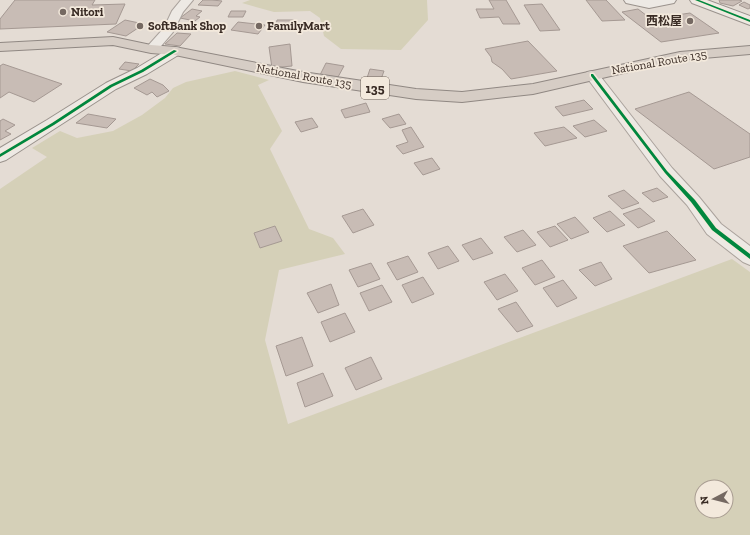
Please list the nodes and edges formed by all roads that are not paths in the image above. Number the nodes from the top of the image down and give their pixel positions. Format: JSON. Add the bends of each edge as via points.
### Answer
{"nodes":[{"id":1,"x":187,"y":0,"type":"edge"},
{"id":2,"x":196,"y":0,"type":"edge"},
{"id":3,"x":630,"y":0,"type":"edge"},
{"id":4,"x":670,"y":0,"type":"edge"},
{"id":5,"x":696,"y":0,"type":"edge"},
{"id":6,"x":178,"y":11,"type":"junction"},
{"id":7,"x":750,"y":21,"type":"edge"},
{"id":8,"x":0,"y":46,"type":"edge"},
{"id":9,"x":151,"y":49,"type":"junction"},
{"id":10,"x":750,"y":50,"type":"edge"},
{"id":11,"x":175,"y":52,"type":"junction"},
{"id":12,"x":592,"y":75,"type":"junction"},
{"id":13,"x":0,"y":156,"type":"edge"},
{"id":14,"x":750,"y":257,"type":"edge"}],
"edges":[{"from":1,"to":6,"type":"street"},
{"from":2,"to":6,"type":"street"},
{"from":3,"to":4,"type":"street","via":[[649,4]]},
{"from":5,"to":7,"type":"street"},
{"from":6,"to":9,"type":"street","via":[[169,30]]},
{"from":8,"to":9,"type":"highway","name":"National Route 135","number":"135","via":[[113,41]]},
{"from":9,"to":11,"type":"highway","name":"National Route 135","number":"135"},
{"from":10,"to":12,"type":"highway","name":"National Route 135","number":"135","via":[[680,56]]},
{"from":11,"to":12,"type":"highway","name":"National Route 135","number":"135","via":[[303,77],[416,94],[462,97],[533,89]]},
{"from":11,"to":13,"type":"street","via":[[111,86]]},
{"from":12,"to":14,"type":"street","via":[[666,172],[714,229]]}]}
